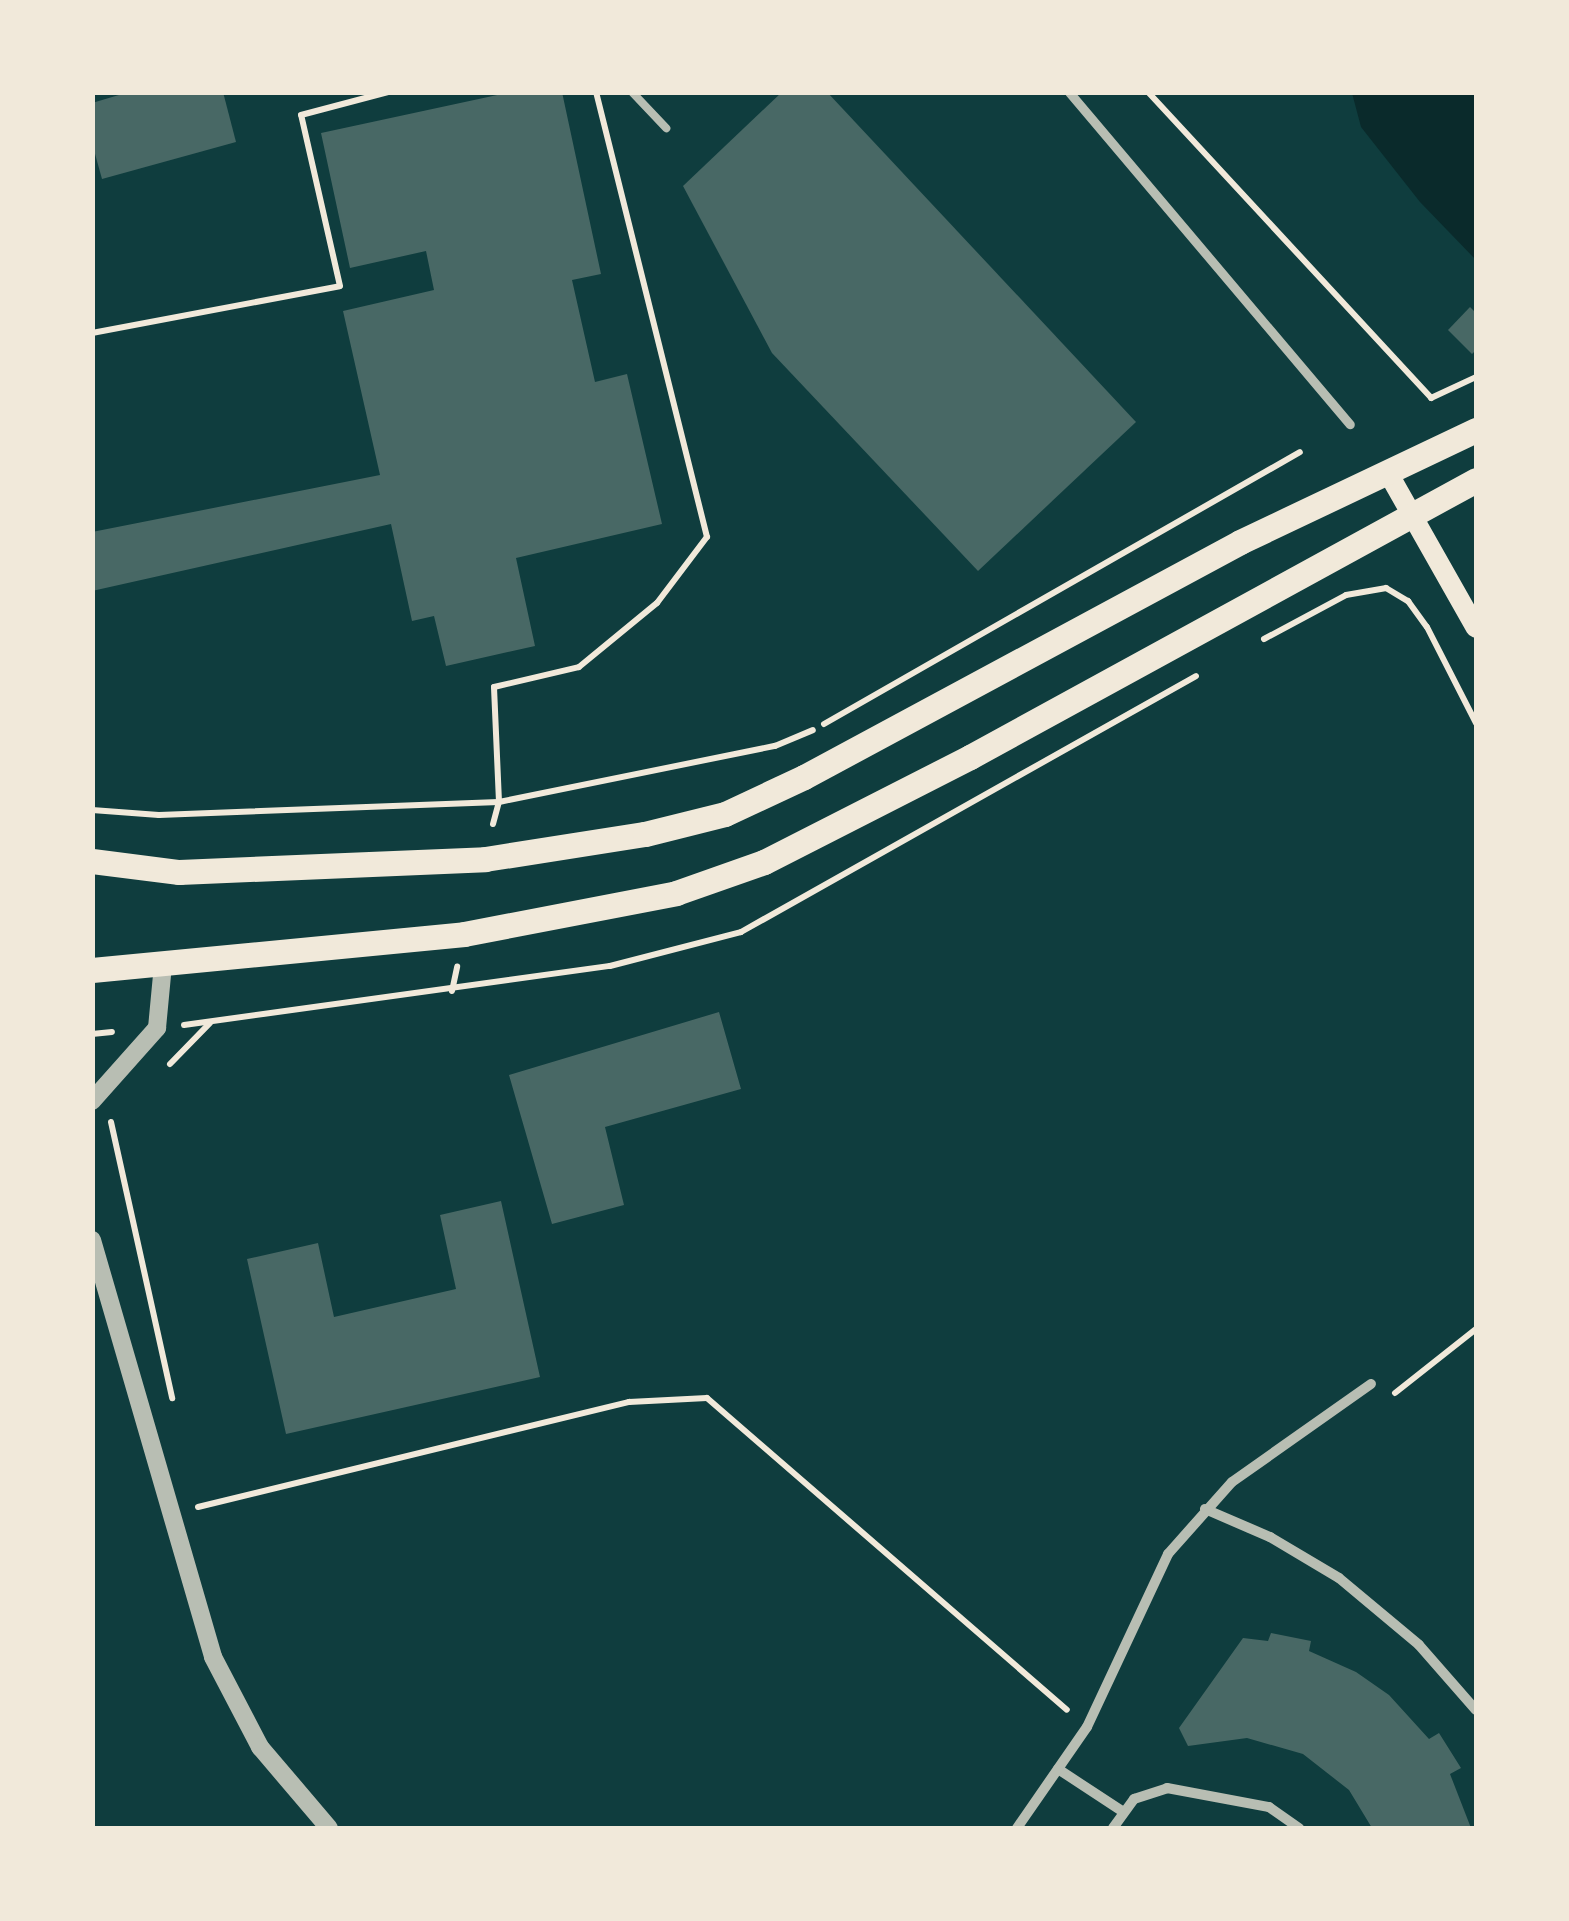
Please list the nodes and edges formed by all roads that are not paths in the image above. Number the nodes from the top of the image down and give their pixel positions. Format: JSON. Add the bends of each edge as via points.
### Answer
{"nodes":[{"id":1,"x":632,"y":92,"type":"edge"},
{"id":2,"x":1069,"y":92,"type":"edge"},
{"id":3,"x":666,"y":128,"type":"dead end"},
{"id":4,"x":1350,"y":424,"type":"dead end"},
{"id":5,"x":1476,"y":430,"type":"edge"},
{"id":6,"x":1386,"y":471,"type":"junction"},
{"id":7,"x":1476,"y":480,"type":"edge"},
{"id":8,"x":1414,"y":514,"type":"junction"},
{"id":9,"x":1476,"y":628,"type":"edge"},
{"id":10,"x":92,"y":861,"type":"edge"},
{"id":11,"x":163,"y":965,"type":"junction"},
{"id":12,"x":92,"y":970,"type":"edge"},
{"id":13,"x":92,"y":1102,"type":"edge"},
{"id":14,"x":92,"y":1240,"type":"edge"},
{"id":15,"x":1371,"y":1384,"type":"dead end"},
{"id":16,"x":1205,"y":1509,"type":"junction"},
{"id":17,"x":1476,"y":1710,"type":"edge"},
{"id":18,"x":1058,"y":1769,"type":"junction"},
{"id":19,"x":1122,"y":1811,"type":"junction"},
{"id":20,"x":329,"y":1828,"type":"edge"},
{"id":21,"x":1017,"y":1828,"type":"edge"},
{"id":22,"x":1113,"y":1828,"type":"edge"},
{"id":23,"x":1298,"y":1828,"type":"edge"}],
"edges":[{"from":1,"to":3,"type":"lane"},
{"from":2,"to":4,"type":"street"},
{"from":5,"to":6,"type":"main road"},
{"from":6,"to":8,"type":"main road"},
{"from":6,"to":10,"type":"main road","via":[[726,814],[485,859],[179,872]]},
{"from":7,"to":8,"type":"main road"},
{"from":8,"to":9,"type":"main road"},
{"from":8,"to":11,"type":"main road","via":[[764,862],[657,898],[464,934]]},
{"from":11,"to":12,"type":"main road"},
{"from":11,"to":13,"type":"street","via":[[157,1028]]},
{"from":14,"to":20,"type":"street","via":[[213,1657],[260,1747]]},
{"from":15,"to":16,"type":"street","via":[[1232,1482]]},
{"from":16,"to":17,"type":"street","via":[[1339,1578],[1419,1645]]},
{"from":16,"to":18,"type":"street","via":[[1168,1554],[1087,1727]]},
{"from":18,"to":19,"type":"street"},
{"from":18,"to":21,"type":"street"},
{"from":19,"to":22,"type":"street"},
{"from":19,"to":23,"type":"street","via":[[1134,1799],[1166,1788],[1269,1807]]}]}
